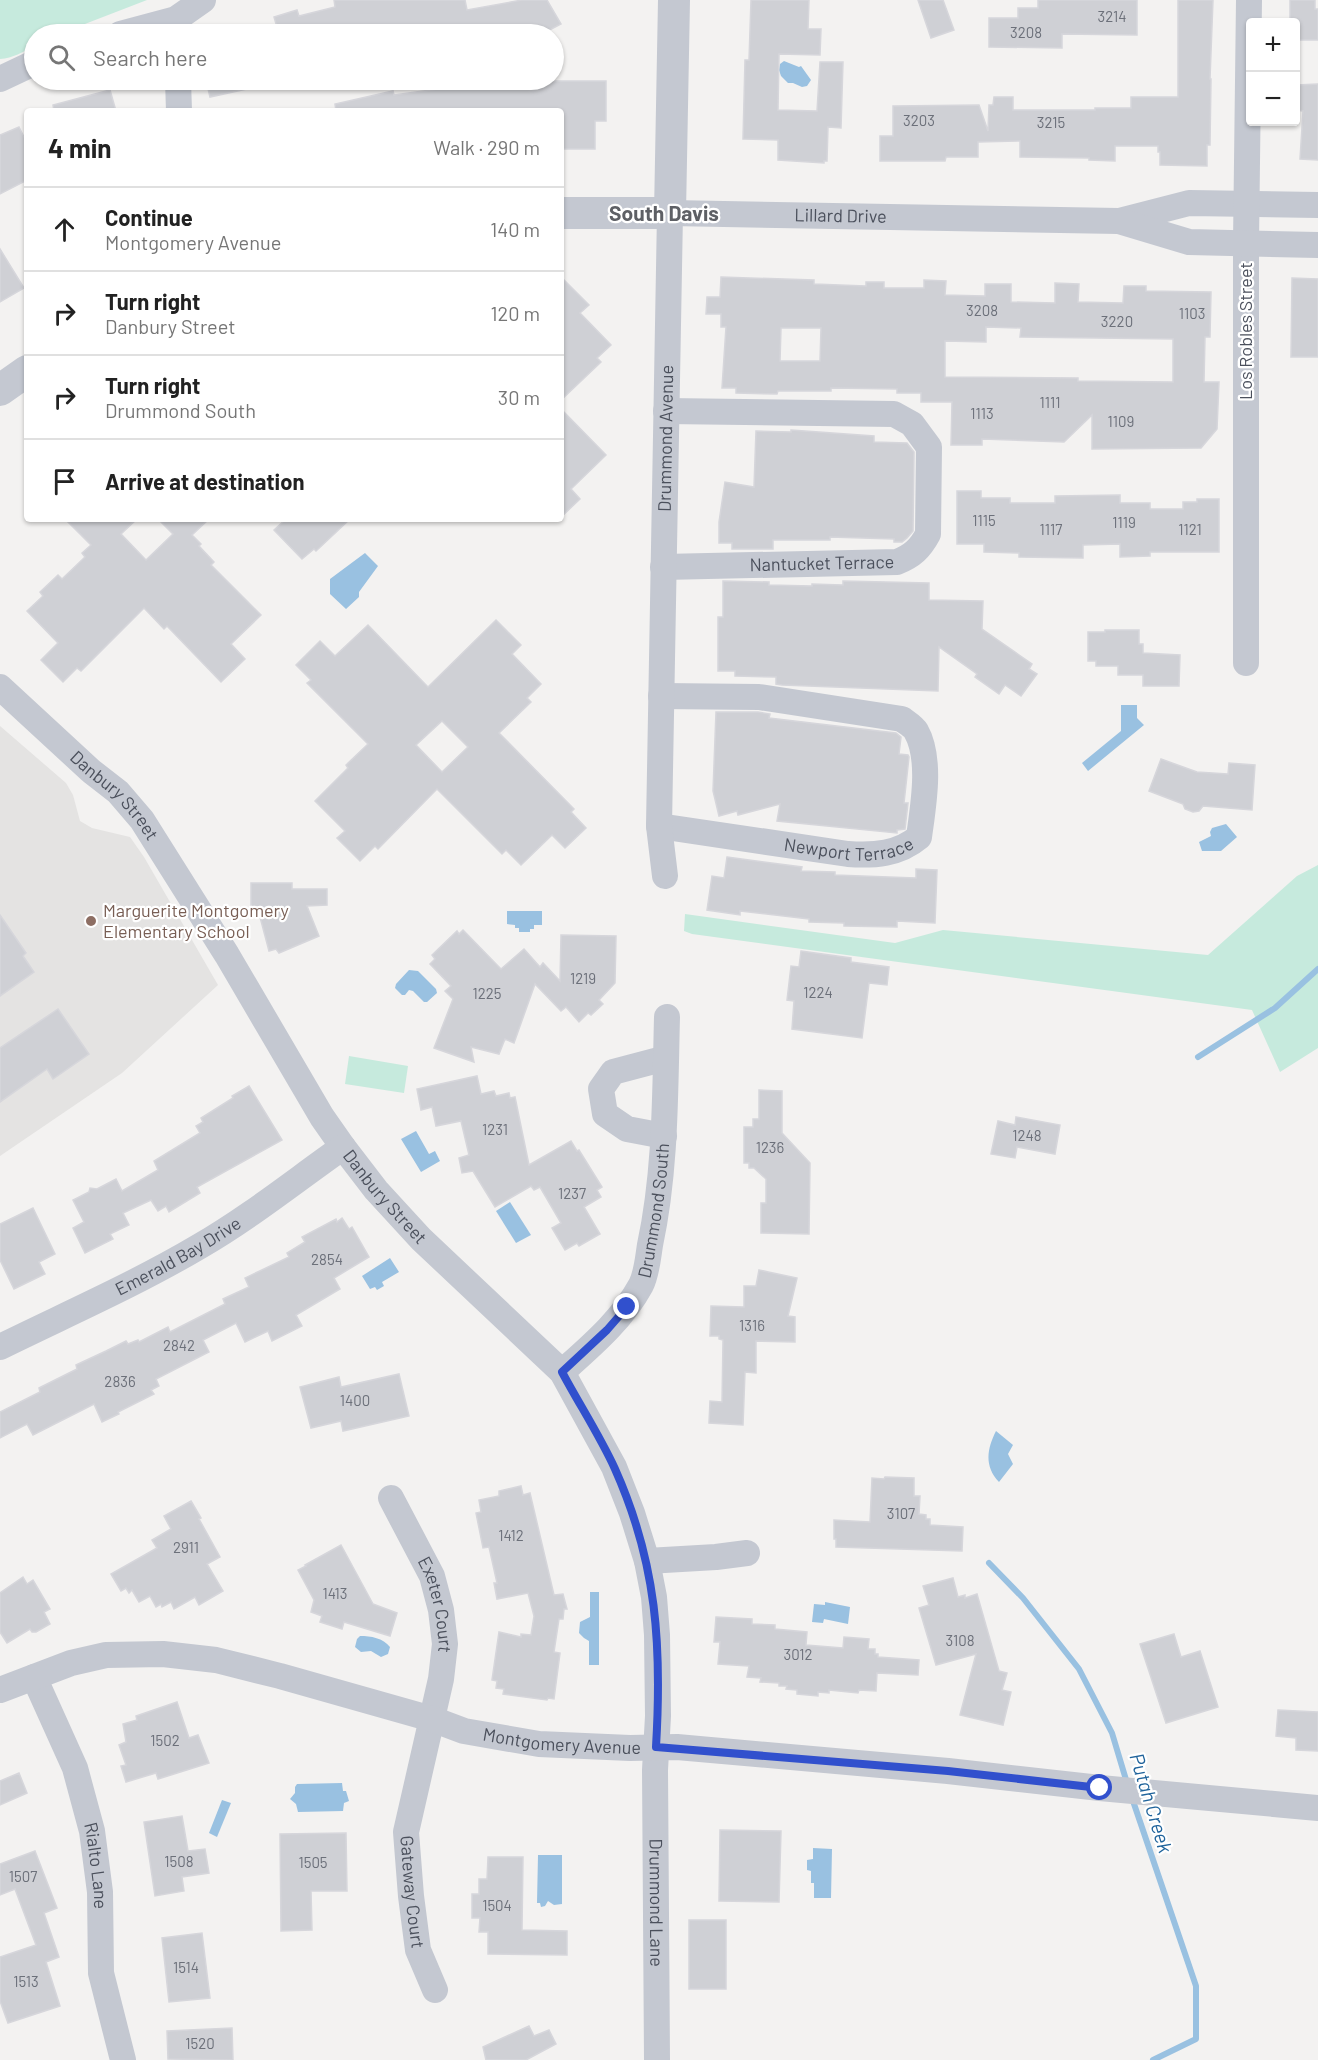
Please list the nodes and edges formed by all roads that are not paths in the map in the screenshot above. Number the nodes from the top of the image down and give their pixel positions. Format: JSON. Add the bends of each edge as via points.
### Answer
{"nodes":[{"id":1,"x":203,"y":0,"type":"edge"},
{"id":2,"x":674,"y":0,"type":"edge"},
{"id":3,"x":1249,"y":0,"type":"edge"},
{"id":4,"x":176,"y":18,"type":"edge"},
{"id":5,"x":155,"y":24,"type":"edge"},
{"id":6,"x":24,"y":68,"type":"edge"},
{"id":7,"x":0,"y":79,"type":"edge"},
{"id":8,"x":178,"y":90,"type":"edge"},
{"id":9,"x":179,"y":108,"type":"edge"},
{"id":10,"x":1246,"y":204,"type":"junction"},
{"id":11,"x":1318,"y":206,"type":"edge"},
{"id":12,"x":564,"y":213,"type":"edge"},
{"id":13,"x":670,"y":213,"type":"junction"},
{"id":14,"x":1119,"y":221,"type":"junction"},
{"id":15,"x":1246,"y":243,"type":"junction"},
{"id":16,"x":1318,"y":244,"type":"edge"},
{"id":17,"x":24,"y":373,"type":"edge"},
{"id":18,"x":0,"y":390,"type":"edge"},
{"id":19,"x":666,"y":411,"type":"junction"},
{"id":20,"x":663,"y":567,"type":"junction"},
{"id":21,"x":1246,"y":663,"type":"dead end"},
{"id":22,"x":0,"y":687,"type":"edge"},
{"id":23,"x":660,"y":696,"type":"junction"},
{"id":24,"x":658,"y":826,"type":"junction"},
{"id":25,"x":665,"y":876,"type":"dead end"},
{"id":26,"x":667,"y":1017,"type":"dead end"},
{"id":27,"x":666,"y":1058,"type":"junction"},
{"id":28,"x":664,"y":1136,"type":"junction"},
{"id":29,"x":343,"y":1147,"type":"junction"},
{"id":30,"x":0,"y":1347,"type":"edge"},
{"id":31,"x":562,"y":1372,"type":"junction"},
{"id":32,"x":391,"y":1498,"type":"dead end"},
{"id":33,"x":747,"y":1553,"type":"dead end"},
{"id":34,"x":647,"y":1561,"type":"junction"},
{"id":35,"x":34,"y":1677,"type":"junction"},
{"id":36,"x":0,"y":1690,"type":"edge"},
{"id":37,"x":432,"y":1719,"type":"junction"},
{"id":38,"x":656,"y":1747,"type":"junction"},
{"id":39,"x":1318,"y":1808,"type":"edge"},
{"id":40,"x":435,"y":1990,"type":"dead end"},
{"id":41,"x":123,"y":2060,"type":"edge"},
{"id":42,"x":657,"y":2060,"type":"edge"}],
"edges":[{"from":1,"to":4,"type":"street"},
{"from":2,"to":13,"type":"street","name":"Drummond Avenue"},
{"from":3,"to":10,"type":"street","name":"Los Robles Street"},
{"from":4,"to":5,"type":"street"},
{"from":6,"to":7,"type":"street"},
{"from":8,"to":9,"type":"street"},
{"from":10,"to":11,"type":"street","name":"Lillard Drive"},
{"from":10,"to":14,"type":"street","name":"Lillard Drive","via":[[1189,203]]},
{"from":10,"to":15,"type":"street","name":"Los Robles Street"},
{"from":12,"to":13,"type":"street","name":"Lillard Drive"},
{"from":13,"to":14,"type":"street","name":"Lillard Drive"},
{"from":13,"to":19,"type":"street","name":"Drummond Avenue"},
{"from":14,"to":15,"type":"street","name":"Lillard Drive","via":[[1189,242]]},
{"from":15,"to":16,"type":"street","name":"Lillard Drive"},
{"from":15,"to":21,"type":"street","name":"Los Robles Street"},
{"from":17,"to":18,"type":"street"},
{"from":19,"to":20,"type":"street","name":"Drummond Avenue"},
{"from":19,"to":20,"type":"street","name":"Nantucket Terrace","via":[[894,414],[912,424],[929,447],[928,534],[911,556],[897,562]]},
{"from":20,"to":23,"type":"street","name":"Drummond Avenue"},
{"from":22,"to":29,"type":"street","name":"Danbury Street","via":[[118,792],[142,820]]},
{"from":23,"to":24,"type":"street","name":"Drummond Avenue"},
{"from":23,"to":24,"type":"street","name":"Newport Terrace","via":[[759,697],[902,719],[915,729],[925,773],[919,837],[896,851],[848,854]]},
{"from":24,"to":25,"type":"street","name":"Drummond Avenue"},
{"from":26,"to":27,"type":"street","name":"Drummond South"},
{"from":27,"to":28,"type":"street","name":"Drummond South"},
{"from":27,"to":28,"type":"street","via":[[613,1072],[601,1089],[605,1114],[627,1129]]},
{"from":28,"to":31,"type":"street","name":"Drummond South","via":[[656,1218],[642,1282],[607,1330]]},
{"from":29,"to":30,"type":"street","name":"Emerald Bay Drive","via":[[201,1246]]},
{"from":29,"to":31,"type":"street","name":"Danbury Street","via":[[421,1239]]},
{"from":31,"to":34,"type":"street","name":"Danbury Street","via":[[614,1467]]},
{"from":32,"to":37,"type":"street","name":"Exeter Court","via":[[432,1576],[441,1610],[445,1644]]},
{"from":33,"to":34,"type":"street"},
{"from":34,"to":38,"type":"street","name":"Danbury Street","via":[[657,1635]]},
{"from":35,"to":36,"type":"street","name":"Montgomery Avenue"},
{"from":35,"to":37,"type":"street","name":"Montgomery Avenue","via":[[106,1655],[163,1654],[216,1660]]},
{"from":35,"to":41,"type":"street","name":"Rialto Lane","via":[[75,1768],[92,1831],[100,1892],[101,1973]]},
{"from":37,"to":38,"type":"street","name":"Montgomery Avenue","via":[[464,1731],[539,1744]]},
{"from":37,"to":40,"type":"street","name":"Gateway Court","via":[[406,1832],[418,1950]]},
{"from":38,"to":39,"type":"street","name":"Montgomery Avenue"},
{"from":38,"to":42,"type":"street","name":"Drummond Lane"}]}
